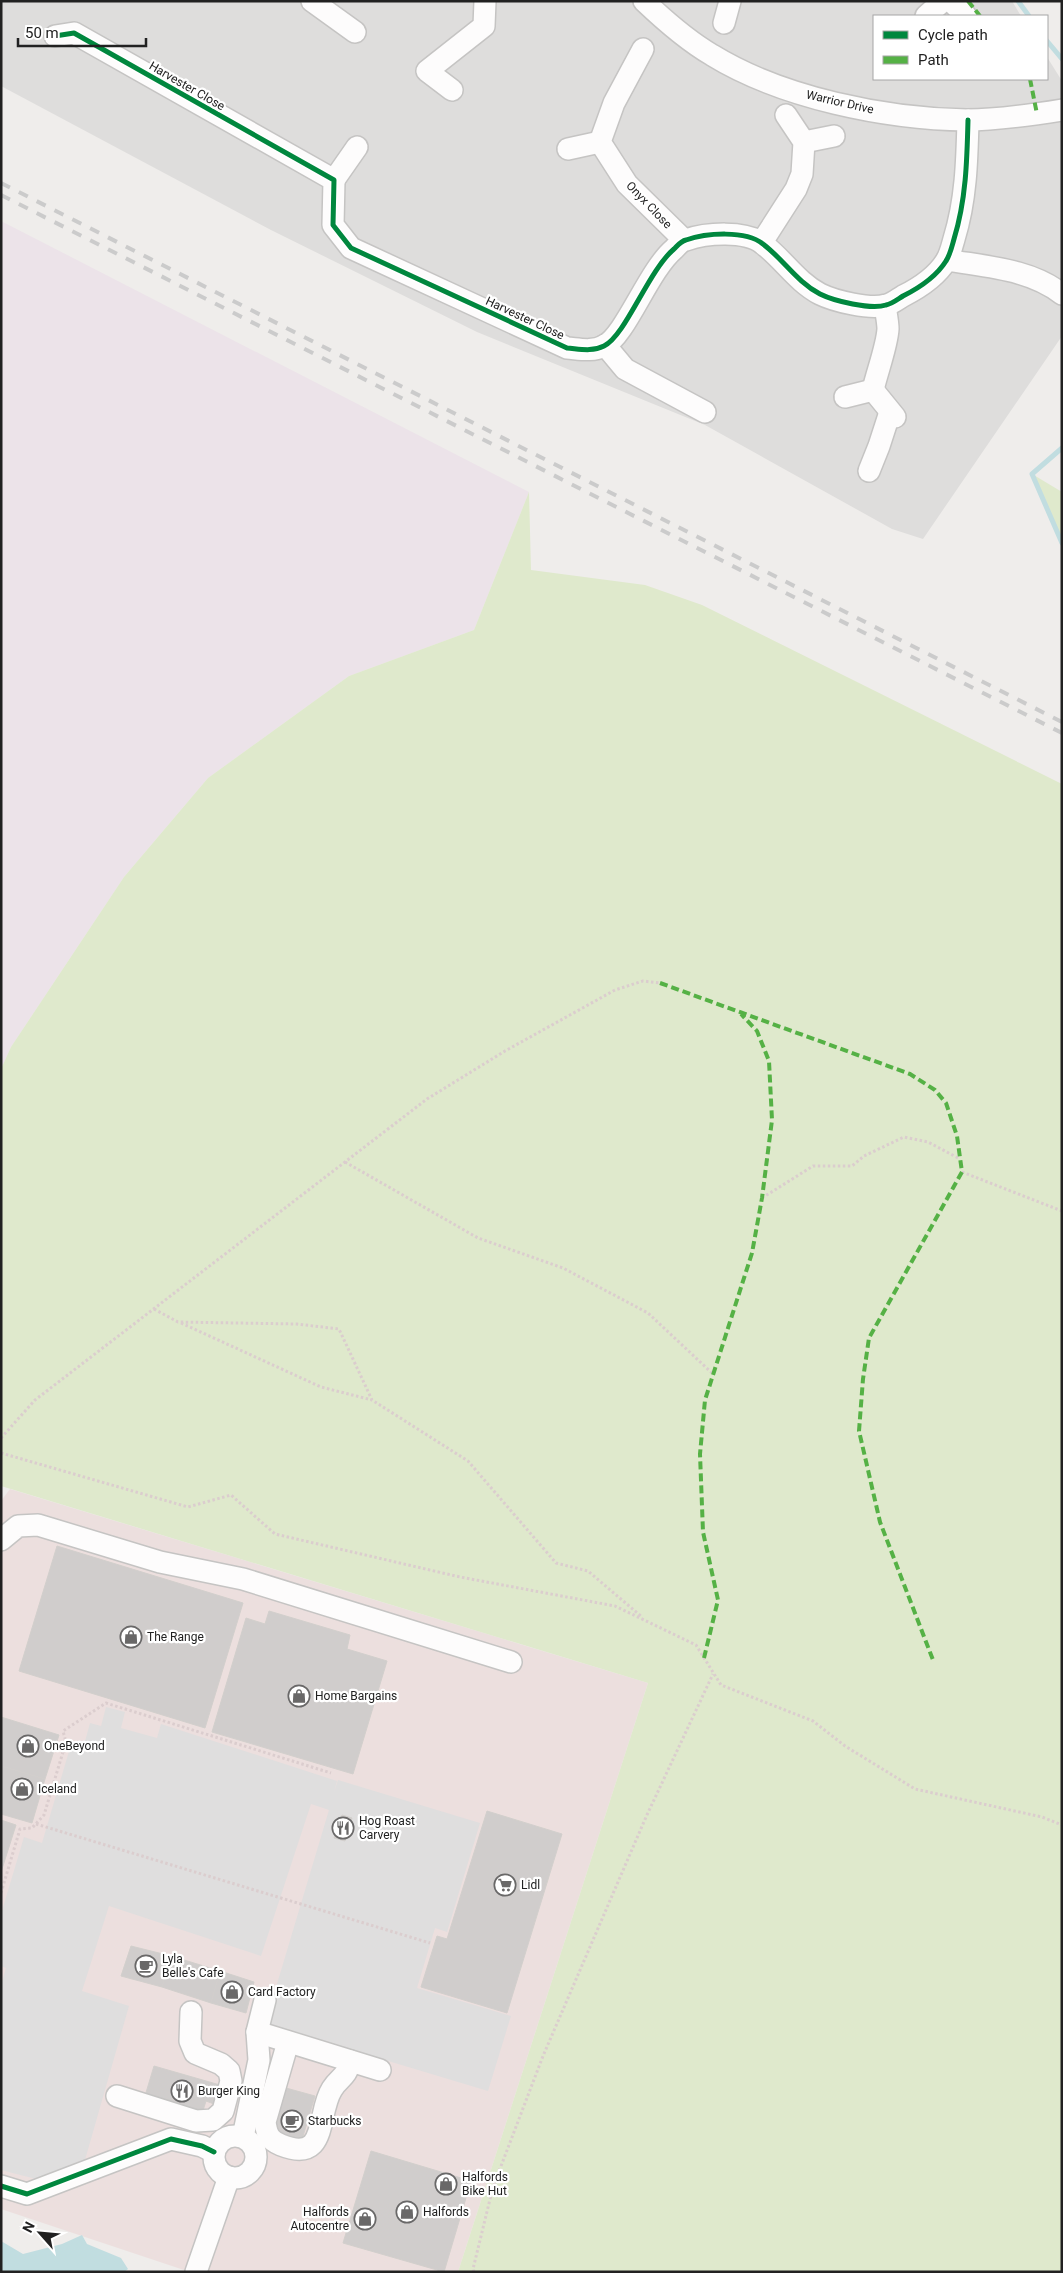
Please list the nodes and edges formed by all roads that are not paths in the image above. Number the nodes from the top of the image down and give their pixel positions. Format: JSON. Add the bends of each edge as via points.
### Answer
{"nodes":[{"id":1,"x":312,"y":1,"type":"edge"},
{"id":2,"x":485,"y":1,"type":"edge"},
{"id":3,"x":644,"y":1,"type":"edge"},
{"id":4,"x":730,"y":1,"type":"edge"},
{"id":5,"x":943,"y":1,"type":"edge"},
{"id":6,"x":951,"y":1,"type":"edge"},
{"id":7,"x":927,"y":15,"type":"edge"},
{"id":8,"x":965,"y":15,"type":"edge"},
{"id":9,"x":724,"y":23,"type":"dead end"},
{"id":10,"x":355,"y":32,"type":"dead end"},
{"id":11,"x":55,"y":36,"type":"dead end"},
{"id":12,"x":643,"y":49,"type":"dead end"},
{"id":13,"x":452,"y":90,"type":"dead end"},
{"id":14,"x":1062,"y":110,"type":"edge"},
{"id":15,"x":786,"y":115,"type":"dead end"},
{"id":16,"x":968,"y":120,"type":"junction"},
{"id":17,"x":834,"y":136,"type":"dead end"},
{"id":18,"x":600,"y":142,"type":"junction"},
{"id":19,"x":804,"y":142,"type":"junction"},
{"id":20,"x":357,"y":147,"type":"dead end"},
{"id":21,"x":568,"y":149,"type":"dead end"},
{"id":22,"x":334,"y":180,"type":"junction"},
{"id":23,"x":684,"y":240,"type":"junction"},
{"id":24,"x":762,"y":242,"type":"junction"},
{"id":25,"x":947,"y":260,"type":"junction"},
{"id":26,"x":1062,"y":294,"type":"edge"},
{"id":27,"x":885,"y":306,"type":"junction"},
{"id":28,"x":605,"y":345,"type":"junction"},
{"id":29,"x":873,"y":390,"type":"junction"},
{"id":30,"x":845,"y":397,"type":"dead end"},
{"id":31,"x":705,"y":412,"type":"dead end"},
{"id":32,"x":869,"y":471,"type":"dead end"},
{"id":33,"x":1,"y":1540,"type":"edge"},
{"id":34,"x":511,"y":1662,"type":"dead end"},
{"id":35,"x":265,"y":2000,"type":"dead end"},
{"id":36,"x":191,"y":2012,"type":"dead end"},
{"id":37,"x":257,"y":2032,"type":"junction"},
{"id":38,"x":288,"y":2042,"type":"junction"},
{"id":39,"x":350,"y":2061,"type":"junction"},
{"id":40,"x":380,"y":2070,"type":"dead end"},
{"id":41,"x":117,"y":2096,"type":"dead end"},
{"id":42,"x":243,"y":2137,"type":"junction"},
{"id":43,"x":214,"y":2152,"type":"junction"},
{"id":44,"x":229,"y":2177,"type":"junction"},
{"id":45,"x":1,"y":2186,"type":"edge"},
{"id":46,"x":196,"y":2272,"type":"edge"}],
"edges":[{"from":1,"to":10,"type":"street"},
{"from":2,"to":13,"type":"street","via":[[484,26],[427,71]]},
{"from":3,"to":16,"type":"street","name":"Warrior Drive","via":[[666,22],[713,56],[770,83],[822,100],[892,114]]},
{"from":4,"to":9,"type":"street"},
{"from":5,"to":7,"type":"street"},
{"from":6,"to":8,"type":"street"},
{"from":11,"to":22,"type":"street","name":"Harvester Close","via":[[74,33]]},
{"from":12,"to":18,"type":"street","via":[[614,103]]},
{"from":14,"to":16,"type":"street","name":"Warrior Drive"},
{"from":15,"to":19,"type":"street"},
{"from":16,"to":25,"type":"street","via":[[962,212]]},
{"from":17,"to":19,"type":"street"},
{"from":18,"to":21,"type":"street"},
{"from":18,"to":23,"type":"street","name":"Onyx Close","via":[[627,184]]},
{"from":19,"to":24,"type":"street","via":[[802,174],[796,190]]},
{"from":20,"to":22,"type":"street"},
{"from":22,"to":28,"type":"street","name":"Harvester Close","via":[[332,225],[351,248],[567,348],[590,350]]},
{"from":23,"to":24,"type":"street","via":[[709,234]]},
{"from":23,"to":28,"type":"street","via":[[664,257],[618,333]]},
{"from":24,"to":27,"type":"street","via":[[805,285],[820,294],[840,302]]},
{"from":25,"to":26,"type":"street","via":[[1017,272],[1049,284]]},
{"from":25,"to":27,"type":"street","via":[[933,276]]},
{"from":27,"to":29,"type":"street","via":[[888,329]]},
{"from":28,"to":31,"type":"street","via":[[625,369]]},
{"from":29,"to":30,"type":"street"},
{"from":29,"to":32,"type":"street","via":[[892,415]]},
{"from":33,"to":34,"type":"street","via":[[18,1526],[38,1525],[160,1562],[243,1578]]},
{"from":35,"to":37,"type":"street"},
{"from":36,"to":41,"type":"street","via":[[190,2041],[195,2053],[229,2071],[231,2081],[223,2111],[213,2120],[196,2121]]},
{"from":37,"to":38,"type":"street"},
{"from":37,"to":42,"type":"street","via":[[259,2060]]},
{"from":38,"to":39,"type":"street"},
{"from":38,"to":39,"type":"street","via":[[265,2122],[266,2135],[273,2142],[290,2148],[312,2146],[318,2137],[332,2089],[347,2074]]},
{"from":39,"to":40,"type":"street"},
{"from":42,"to":43,"type":"street","via":[[222,2140]]},
{"from":42,"to":44,"type":"street","via":[[252,2145],[255,2163],[247,2174]]},
{"from":43,"to":44,"type":"street","via":[[218,2169]]},
{"from":43,"to":45,"type":"street","via":[[171,2139],[28,2194]]},
{"from":44,"to":46,"type":"street"}]}
